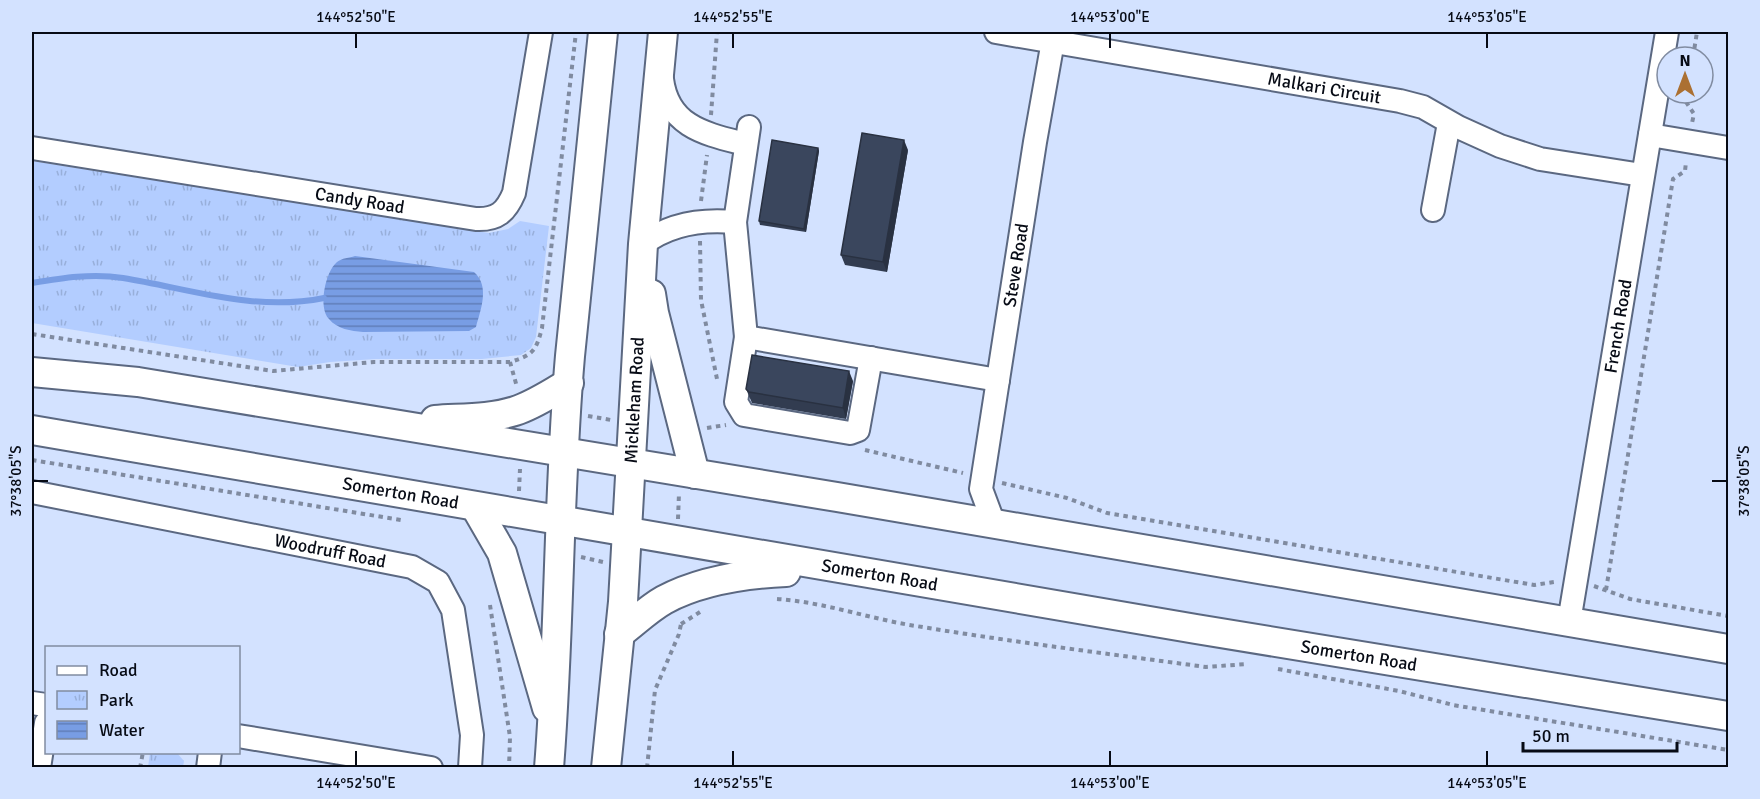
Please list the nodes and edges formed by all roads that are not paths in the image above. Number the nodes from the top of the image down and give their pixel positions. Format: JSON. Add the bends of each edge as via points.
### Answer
{"nodes":[{"id":1,"x":541,"y":32,"type":"edge"},
{"id":2,"x":603,"y":32,"type":"edge"},
{"id":3,"x":663,"y":32,"type":"edge"},
{"id":4,"x":996,"y":32,"type":"edge"},
{"id":5,"x":1667,"y":32,"type":"edge"},
{"id":6,"x":1053,"y":41,"type":"junction"},
{"id":7,"x":659,"y":63,"type":"junction"},
{"id":8,"x":1449,"y":123,"type":"junction"},
{"id":9,"x":1650,"y":135,"type":"junction"},
{"id":10,"x":32,"y":148,"type":"edge"},
{"id":11,"x":1728,"y":148,"type":"edge"},
{"id":12,"x":1642,"y":175,"type":"junction"},
{"id":13,"x":1433,"y":210,"type":"dead end"},
{"id":14,"x":735,"y":222,"type":"junction"},
{"id":15,"x":643,"y":244,"type":"junction"},
{"id":16,"x":746,"y":337,"type":"junction"},
{"id":17,"x":871,"y":358,"type":"junction"},
{"id":18,"x":32,"y":372,"type":"edge"},
{"id":19,"x":998,"y":380,"type":"junction"},
{"id":20,"x":569,"y":383,"type":"junction"},
{"id":21,"x":385,"y":423,"type":"junction"},
{"id":22,"x":32,"y":430,"type":"edge"},
{"id":23,"x":565,"y":452,"type":"junction"},
{"id":24,"x":631,"y":463,"type":"junction"},
{"id":25,"x":688,"y":472,"type":"junction"},
{"id":26,"x":982,"y":484,"type":"junction"},
{"id":27,"x":32,"y":492,"type":"edge"},
{"id":28,"x":476,"y":508,"type":"junction"},
{"id":29,"x":951,"y":516,"type":"junction"},
{"id":30,"x":561,"y":522,"type":"junction"},
{"id":31,"x":994,"y":524,"type":"junction"},
{"id":32,"x":627,"y":533,"type":"junction"},
{"id":33,"x":839,"y":569,"type":"junction"},
{"id":34,"x":1569,"y":622,"type":"junction"},
{"id":35,"x":619,"y":634,"type":"junction"},
{"id":36,"x":1728,"y":649,"type":"edge"},
{"id":37,"x":1728,"y":716,"type":"edge"},
{"id":38,"x":552,"y":727,"type":"junction"},
{"id":39,"x":45,"y":729,"type":"edge"},
{"id":40,"x":240,"y":736,"type":"edge"},
{"id":41,"x":39,"y":768,"type":"edge"},
{"id":42,"x":431,"y":768,"type":"edge"},
{"id":43,"x":470,"y":768,"type":"edge"},
{"id":44,"x":549,"y":768,"type":"edge"},
{"id":45,"x":606,"y":768,"type":"edge"}],
"edges":[{"from":1,"to":10,"type":"street","name":"Candy Road","via":[[514,193],[507,208],[494,218],[476,219]]},
{"from":2,"to":20,"type":"main road"},
{"from":3,"to":7,"type":"main road","name":"Mickleham Road"},
{"from":4,"to":6,"type":"street","name":"Malkari Circuit"},
{"from":5,"to":9,"type":"street","name":"French Road"},
{"from":6,"to":8,"type":"street","name":"Malkari Circuit","via":[[1400,101],[1423,107]]},
{"from":6,"to":19,"type":"street","name":"Steve Road"},
{"from":7,"to":14,"type":"street","via":[[663,92],[673,111],[698,131],[747,135]]},
{"from":7,"to":15,"type":"main road","name":"Mickleham Road"},
{"from":8,"to":12,"type":"street","name":"Malkari Circuit","via":[[1540,159]]},
{"from":8,"to":13,"type":"street"},
{"from":9,"to":11,"type":"street"},
{"from":9,"to":12,"type":"street","name":"French Road"},
{"from":12,"to":34,"type":"street","name":"French Road"},
{"from":14,"to":15,"type":"street","via":[[699,222],[670,228]]},
{"from":14,"to":16,"type":"street"},
{"from":15,"to":24,"type":"main road","name":"Mickleham Road"},
{"from":15,"to":25,"type":"main road"},
{"from":16,"to":17,"type":"street"},
{"from":16,"to":17,"type":"street","via":[[736,402],[744,415],[850,433],[858,430]]},
{"from":17,"to":19,"type":"street"},
{"from":18,"to":21,"type":"main road","via":[[138,382]]},
{"from":19,"to":26,"type":"street","name":"Steve Road"},
{"from":20,"to":21,"type":"main road","via":[[514,412]]},
{"from":20,"to":23,"type":"main road"},
{"from":21,"to":23,"type":"main road"},
{"from":22,"to":28,"type":"main road","name":"Somerton Road"},
{"from":23,"to":24,"type":"main road"},
{"from":23,"to":30,"type":"main road"},
{"from":24,"to":25,"type":"main road"},
{"from":24,"to":32,"type":"main road","name":"Mickleham Road"},
{"from":25,"to":29,"type":"main road"},
{"from":26,"to":29,"type":"street","via":[[970,504]]},
{"from":26,"to":31,"type":"street"},
{"from":27,"to":43,"type":"street","name":"Woodruff Road","via":[[412,567],[438,582],[453,610],[472,735]]},
{"from":28,"to":30,"type":"main road","name":"Somerton Road"},
{"from":28,"to":38,"type":"main road","via":[[502,553]]},
{"from":29,"to":31,"type":"main road"},
{"from":30,"to":32,"type":"main road","name":"Somerton Road"},
{"from":30,"to":38,"type":"main road"},
{"from":31,"to":34,"type":"main road"},
{"from":32,"to":33,"type":"main road","name":"Somerton Road"},
{"from":32,"to":35,"type":"main road","name":"Mickleham Road"},
{"from":33,"to":35,"type":"main road","via":[[748,574],[693,588],[663,601]]},
{"from":33,"to":37,"type":"main road","name":"Somerton Road"},
{"from":34,"to":36,"type":"main road"},
{"from":35,"to":45,"type":"main road","name":"Mickleham Road"},
{"from":38,"to":44,"type":"main road"},
{"from":39,"to":41,"type":"street"},
{"from":40,"to":42,"type":"street"}]}
